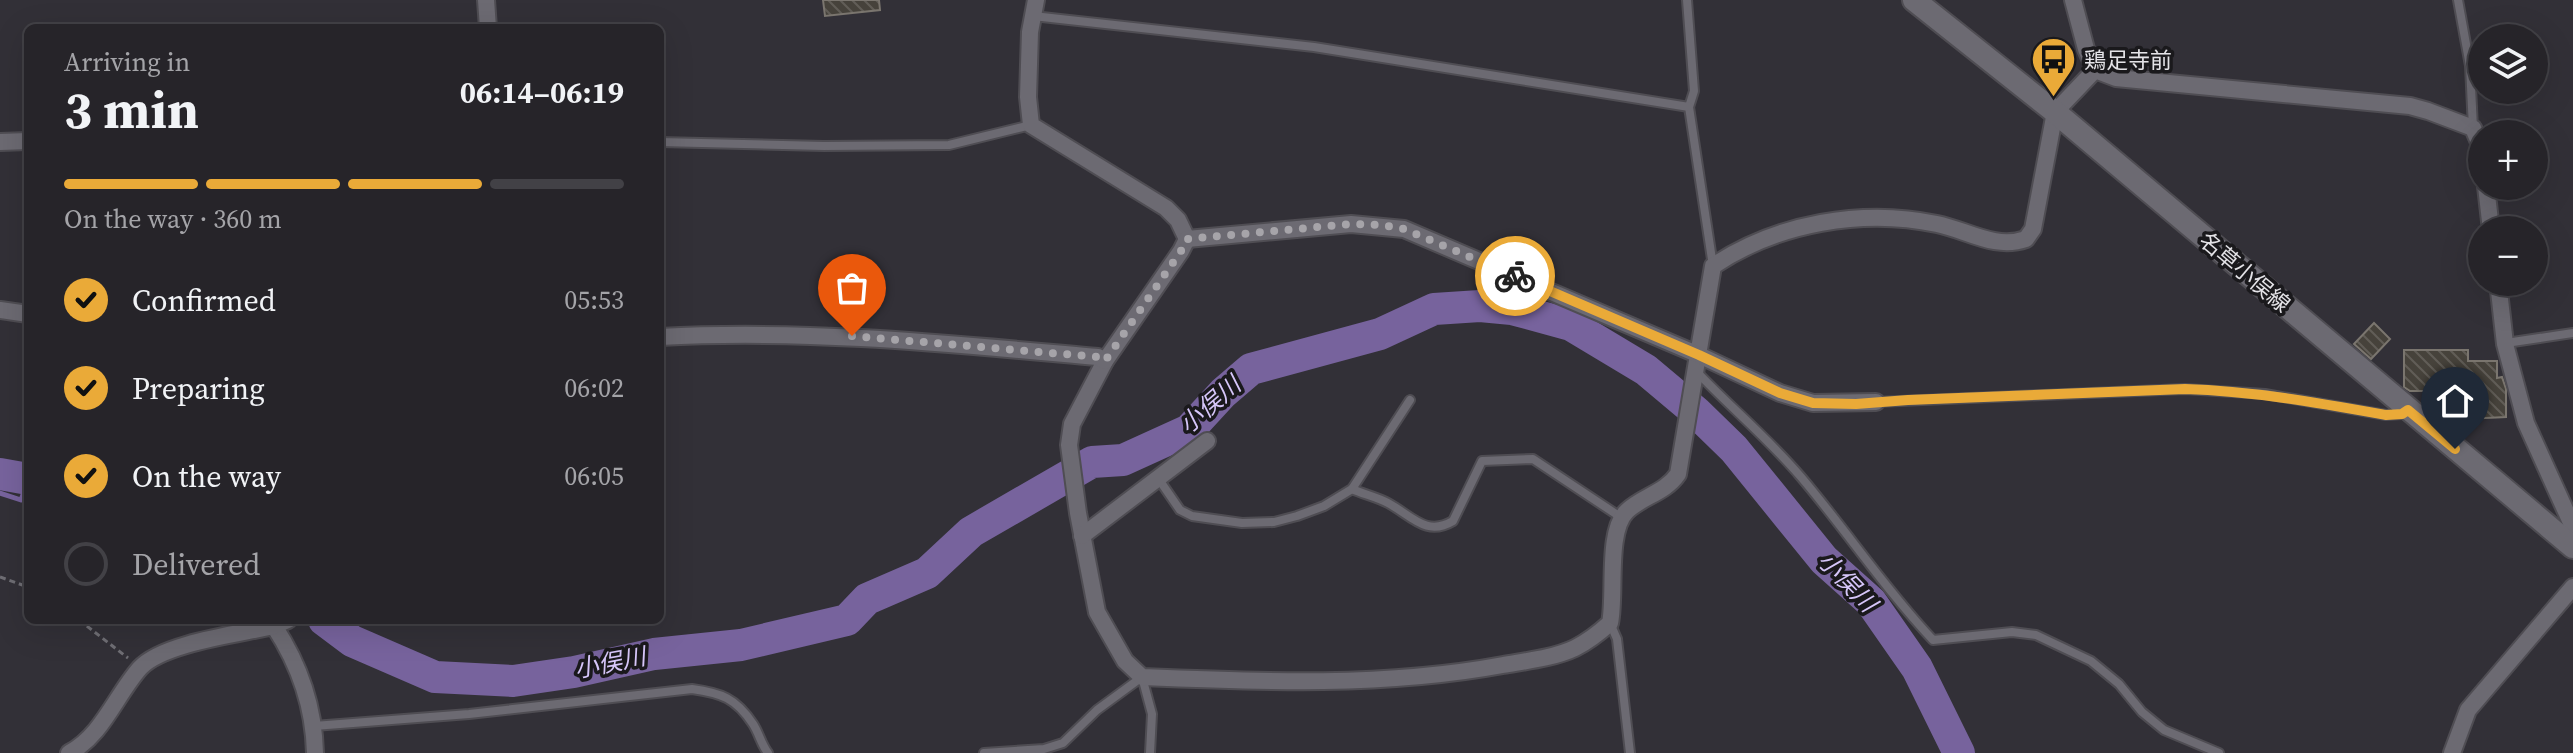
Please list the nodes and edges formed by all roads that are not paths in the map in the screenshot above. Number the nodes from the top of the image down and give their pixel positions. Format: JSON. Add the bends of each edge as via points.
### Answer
{"nodes":[{"id":1,"x":486,"y":0,"type":"edge"},
{"id":2,"x":1687,"y":0,"type":"edge"},
{"id":3,"x":1914,"y":0,"type":"edge"},
{"id":4,"x":2073,"y":0,"type":"edge"},
{"id":5,"x":2458,"y":0,"type":"edge"},
{"id":6,"x":1034,"y":8,"type":"edge"},
{"id":7,"x":488,"y":24,"type":"edge"},
{"id":8,"x":2095,"y":70,"type":"junction"},
{"id":9,"x":1689,"y":107,"type":"junction"},
{"id":10,"x":2055,"y":112,"type":"junction"},
{"id":11,"x":2473,"y":120,"type":"edge"},
{"id":12,"x":1031,"y":125,"type":"junction"},
{"id":13,"x":2468,"y":126,"type":"edge"},
{"id":14,"x":24,"y":141,"type":"edge"},
{"id":15,"x":0,"y":142,"type":"edge"},
{"id":16,"x":664,"y":142,"type":"edge"},
{"id":17,"x":1187,"y":239,"type":"junction"},
{"id":18,"x":1713,"y":266,"type":"junction"},
{"id":19,"x":2500,"y":296,"type":"edge"},
{"id":20,"x":0,"y":310,"type":"edge"},
{"id":21,"x":24,"y":313,"type":"edge"},
{"id":22,"x":2573,"y":333,"type":"edge"},
{"id":23,"x":664,"y":337,"type":"edge"},
{"id":24,"x":2505,"y":344,"type":"junction"},
{"id":25,"x":1105,"y":361,"type":"junction"},
{"id":26,"x":1696,"y":368,"type":"junction"},
{"id":27,"x":1410,"y":400,"type":"dead end"},
{"id":28,"x":1876,"y":402,"type":"joint"},
{"id":29,"x":2408,"y":410,"type":"junction"},
{"id":30,"x":1207,"y":441,"type":"dead end"},
{"id":31,"x":1158,"y":478,"type":"junction"},
{"id":32,"x":1352,"y":489,"type":"junction"},
{"id":33,"x":1622,"y":518,"type":"junction"},
{"id":34,"x":2573,"y":527,"type":"edge"},
{"id":35,"x":1082,"y":536,"type":"junction"},
{"id":36,"x":2573,"y":547,"type":"edge"},
{"id":37,"x":2573,"y":587,"type":"edge"},
{"id":38,"x":1610,"y":623,"type":"junction"},
{"id":39,"x":276,"y":624,"type":"edge"},
{"id":40,"x":280,"y":624,"type":"edge"},
{"id":41,"x":1142,"y":677,"type":"junction"},
{"id":42,"x":314,"y":726,"type":"junction"},
{"id":43,"x":72,"y":752,"type":"edge"},
{"id":44,"x":315,"y":753,"type":"edge"},
{"id":45,"x":768,"y":753,"type":"edge"},
{"id":46,"x":984,"y":753,"type":"edge"},
{"id":47,"x":1150,"y":753,"type":"edge"},
{"id":48,"x":1630,"y":753,"type":"edge"},
{"id":49,"x":2219,"y":753,"type":"edge"},
{"id":50,"x":2452,"y":753,"type":"edge"}],
"edges":[{"from":1,"to":7,"type":"street"},
{"from":2,"to":9,"type":"lane","via":[[1694,91]]},
{"from":3,"to":10,"type":"main road","name":"名草小俣線"},
{"from":4,"to":8,"type":"street"},
{"from":5,"to":11,"type":"lane"},
{"from":6,"to":9,"type":"lane"},
{"from":6,"to":12,"type":"street"},
{"from":8,"to":10,"type":"street"},
{"from":8,"to":13,"type":"street","via":[[2116,78],[2410,106]]},
{"from":9,"to":18,"type":"lane"},
{"from":10,"to":18,"type":"street","via":[[2033,229],[2026,239],[2001,243],[1938,224],[1861,217],[1771,237]]},
{"from":10,"to":29,"type":"main road","name":"名草小俣線"},
{"from":12,"to":16,"type":"lane","via":[[949,145]]},
{"from":12,"to":17,"type":"street","via":[[1166,208]]},
{"from":14,"to":15,"type":"street"},
{"from":17,"to":25,"type":"street"},
{"from":17,"to":26,"type":"street","via":[[1351,224],[1404,229]]},
{"from":18,"to":26,"type":"street"},
{"from":19,"to":24,"type":"street"},
{"from":20,"to":21,"type":"street"},
{"from":22,"to":24,"type":"lane"},
{"from":23,"to":25,"type":"street","via":[[852,336]]},
{"from":24,"to":34,"type":"street","via":[[2526,423]]},
{"from":25,"to":35,"type":"street","via":[[1072,424],[1070,465]]},
{"from":26,"to":28,"type":"street","via":[[1813,403]]},
{"from":26,"to":33,"type":"street","via":[[1678,474],[1670,486]]},
{"from":26,"to":49,"type":"lane","via":[[1792,467],[1933,640],[2012,632],[2036,635],[2091,661],[2164,730]]},
{"from":27,"to":32,"type":"lane"},
{"from":28,"to":29,"type":"lane","via":[[2185,389],[2265,394],[2386,415]]},
{"from":29,"to":36,"type":"main road","name":"名草小俣線"},
{"from":30,"to":31,"type":"street"},
{"from":31,"to":32,"type":"lane","via":[[1180,510],[1242,523],[1297,516]]},
{"from":31,"to":35,"type":"street"},
{"from":32,"to":33,"type":"lane","via":[[1433,528],[1453,521],[1482,461],[1533,459]]},
{"from":33,"to":38,"type":"street","via":[[1614,545]]},
{"from":35,"to":41,"type":"street","via":[[1097,612],[1125,661]]},
{"from":37,"to":50,"type":"street","via":[[2468,710]]},
{"from":38,"to":41,"type":"street","via":[[1574,648],[1472,671],[1335,681]]},
{"from":38,"to":48,"type":"lane","via":[[1617,639]]},
{"from":39,"to":43,"type":"street","via":[[159,654],[141,667],[91,736]]},
{"from":40,"to":42,"type":"street"},
{"from":41,"to":46,"type":"lane","via":[[1063,743]]},
{"from":41,"to":47,"type":"lane","via":[[1152,714]]},
{"from":42,"to":44,"type":"street"},
{"from":42,"to":45,"type":"lane","via":[[692,689],[718,692],[738,706]]}]}
